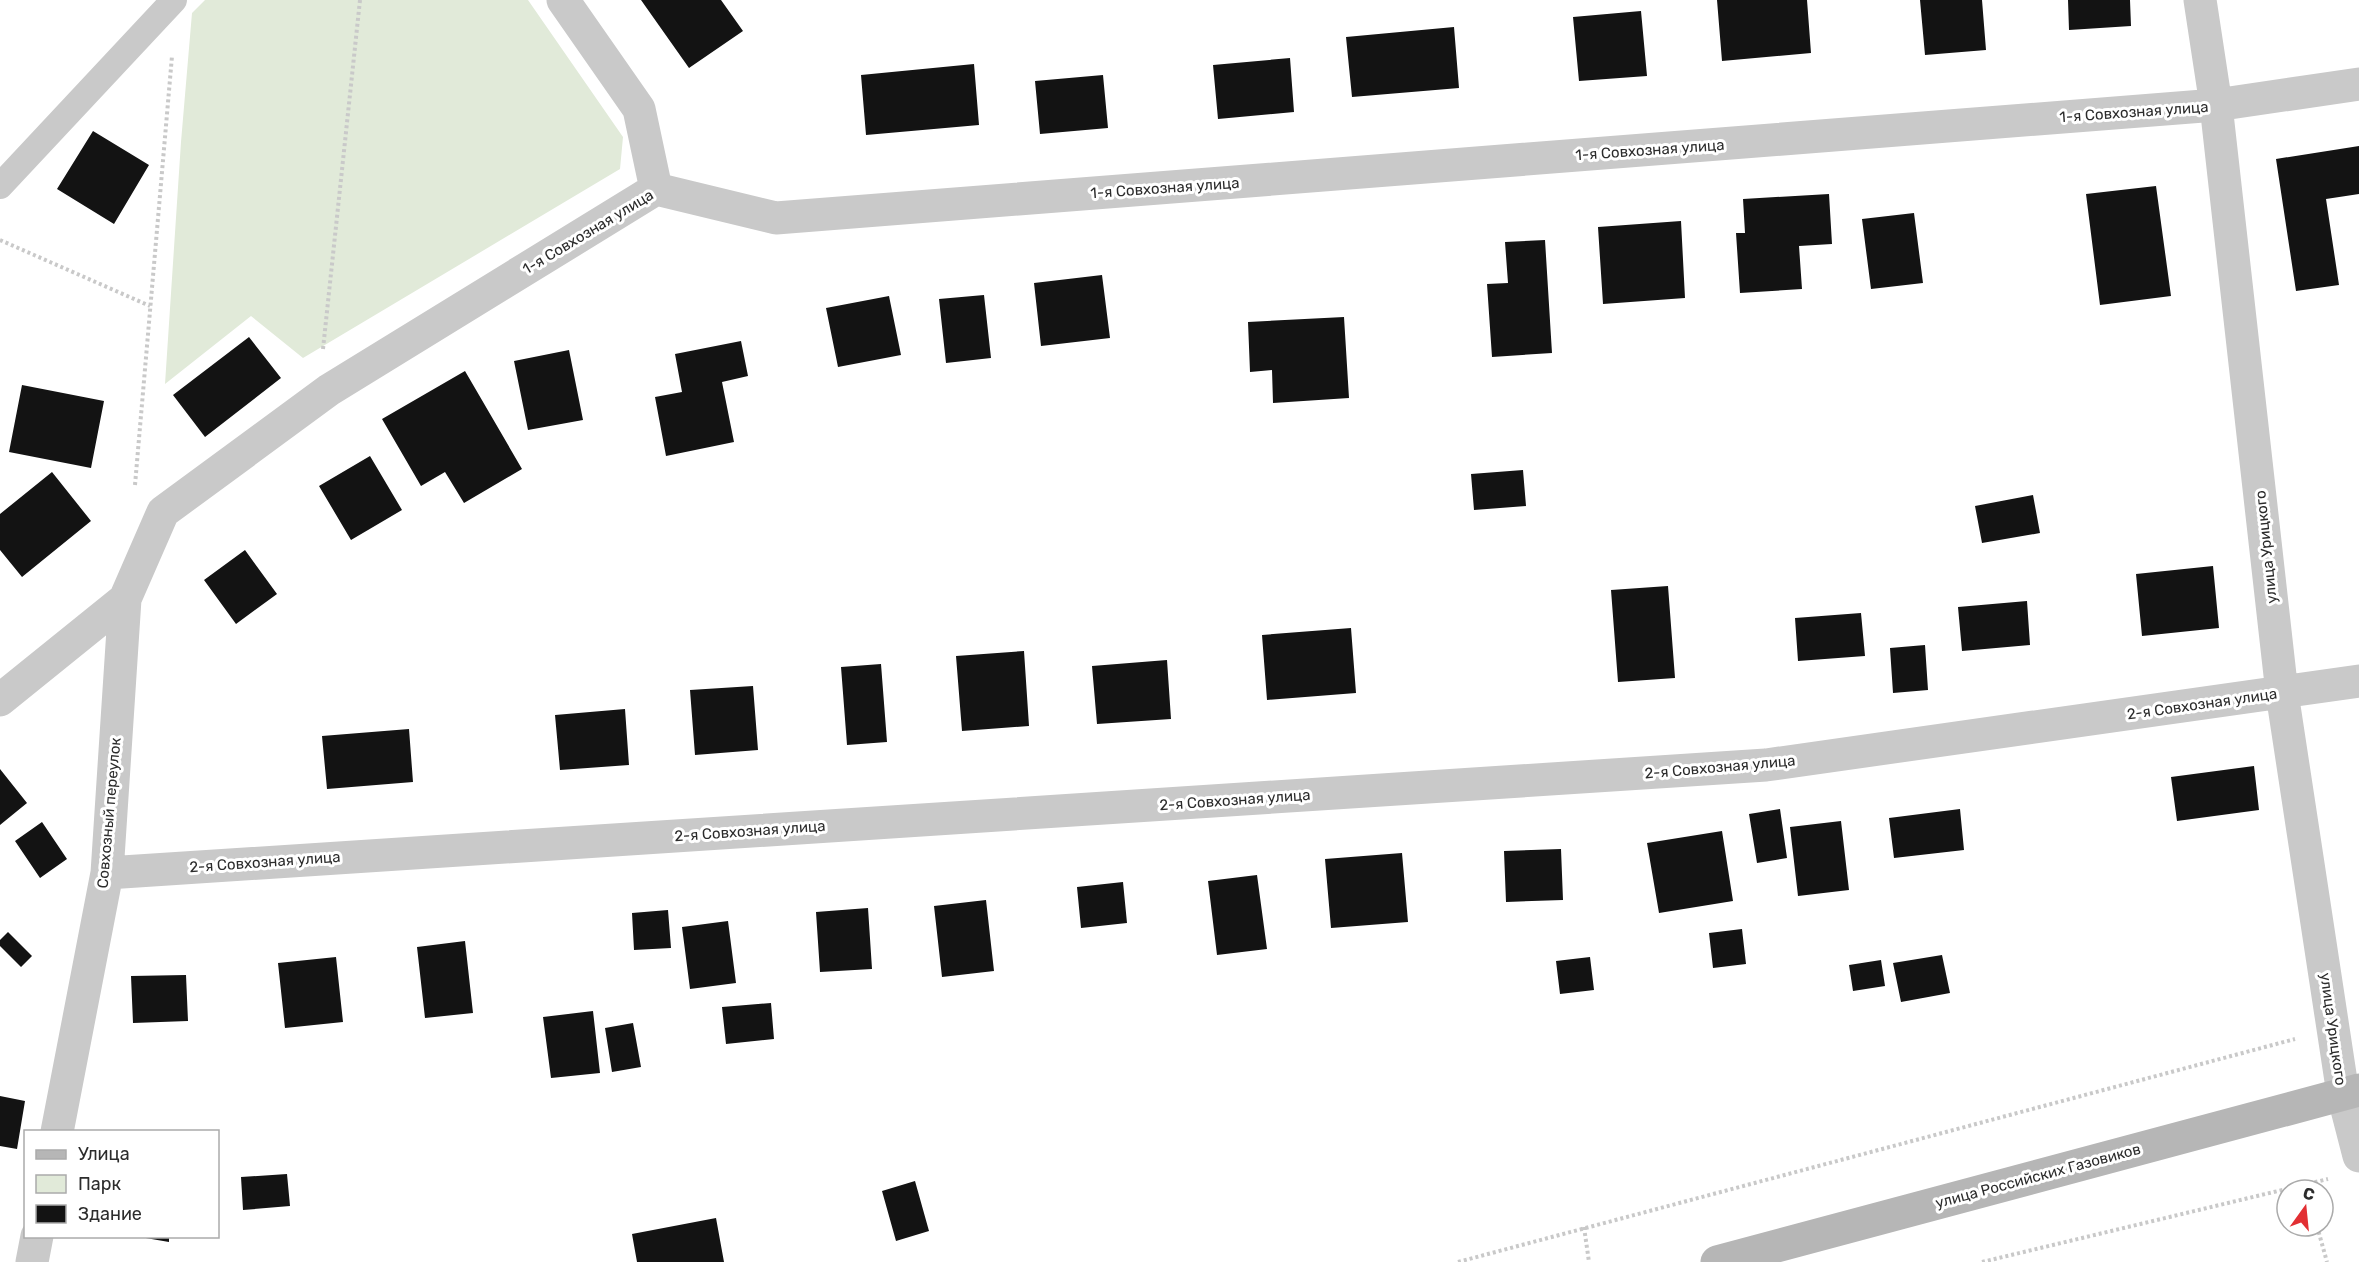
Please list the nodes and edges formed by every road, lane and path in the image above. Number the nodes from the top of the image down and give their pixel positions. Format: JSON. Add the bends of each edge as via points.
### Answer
{"nodes":[{"id":1,"x":174,"y":0,"type":"edge"},
{"id":2,"x":360,"y":0,"type":"edge"},
{"id":3,"x":563,"y":0,"type":"edge"},
{"id":4,"x":2200,"y":0,"type":"edge"},
{"id":5,"x":172,"y":47,"type":"dead end"},
{"id":6,"x":2359,"y":84,"type":"edge"},
{"id":7,"x":2216,"y":105,"type":"junction"},
{"id":8,"x":0,"y":186,"type":"edge"},
{"id":9,"x":656,"y":189,"type":"junction"},
{"id":10,"x":0,"y":240,"type":"edge"},
{"id":11,"x":150,"y":306,"type":"junction"},
{"id":12,"x":318,"y":398,"type":"junction"},
{"id":13,"x":134,"y":494,"type":"dead end"},
{"id":14,"x":125,"y":599,"type":"junction"},
{"id":15,"x":2359,"y":681,"type":"edge"},
{"id":16,"x":2282,"y":693,"type":"junction"},
{"id":17,"x":0,"y":700,"type":"edge"},
{"id":18,"x":107,"y":873,"type":"junction"},
{"id":19,"x":2334,"y":1029,"type":"junction"},
{"id":20,"x":2351,"y":1091,"type":"edge"},
{"id":21,"x":57,"y":1130,"type":"edge"},
{"id":22,"x":2348,"y":1167,"type":"edge"},
{"id":23,"x":2321,"y":1178,"type":"edge"},
{"id":24,"x":2275,"y":1191,"type":"edge"},
{"id":25,"x":1584,"y":1227,"type":"junction"},
{"id":26,"x":37,"y":1238,"type":"edge"},
{"id":27,"x":2320,"y":1238,"type":"edge"},
{"id":28,"x":32,"y":1262,"type":"edge"},
{"id":29,"x":1458,"y":1262,"type":"edge"},
{"id":30,"x":1590,"y":1262,"type":"edge"},
{"id":31,"x":1717,"y":1262,"type":"edge"},
{"id":32,"x":1982,"y":1262,"type":"edge"},
{"id":33,"x":2327,"y":1262,"type":"edge"}],
"edges":[{"from":1,"to":8,"type":"lane"},
{"from":2,"to":12,"type":"path"},
{"from":3,"to":9,"type":"street","via":[[639,109]]},
{"from":4,"to":7,"type":"street","name":"улица Урицкого"},
{"from":5,"to":11,"type":"path"},
{"from":6,"to":7,"type":"street","name":"1-я Совхозная улица"},
{"from":7,"to":9,"type":"street","name":"1-я Совхозная улица","via":[[776,218]]},
{"from":7,"to":16,"type":"street","name":"улица Урицкого"},
{"from":9,"to":12,"type":"street","name":"1-я Совхозная улица"},
{"from":10,"to":11,"type":"path"},
{"from":11,"to":13,"type":"path"},
{"from":12,"to":14,"type":"street","name":"1-я Совхозная улица","via":[[164,512]]},
{"from":14,"to":17,"type":"street"},
{"from":14,"to":18,"type":"street","name":"Совхозный переулок"},
{"from":15,"to":16,"type":"street","name":"2-я Совхозная улица"},
{"from":16,"to":18,"type":"street","name":"2-я Совхозная улица","via":[[1766,765]]},
{"from":16,"to":19,"type":"street","name":"улица Урицкого"},
{"from":18,"to":21,"type":"street","name":"Совхозный переулок"},
{"from":19,"to":20,"type":"street","name":"улица Урицкого"},
{"from":19,"to":25,"type":"path"},
{"from":20,"to":22,"type":"street","name":"улица Урицкого"},
{"from":20,"to":31,"type":"main road","name":"улица Российских Газовиков"},
{"from":22,"to":23,"type":"path"},
{"from":24,"to":32,"type":"path"},
{"from":25,"to":29,"type":"path"},
{"from":25,"to":30,"type":"path"},
{"from":26,"to":28,"type":"street"},
{"from":27,"to":33,"type":"path"}]}
